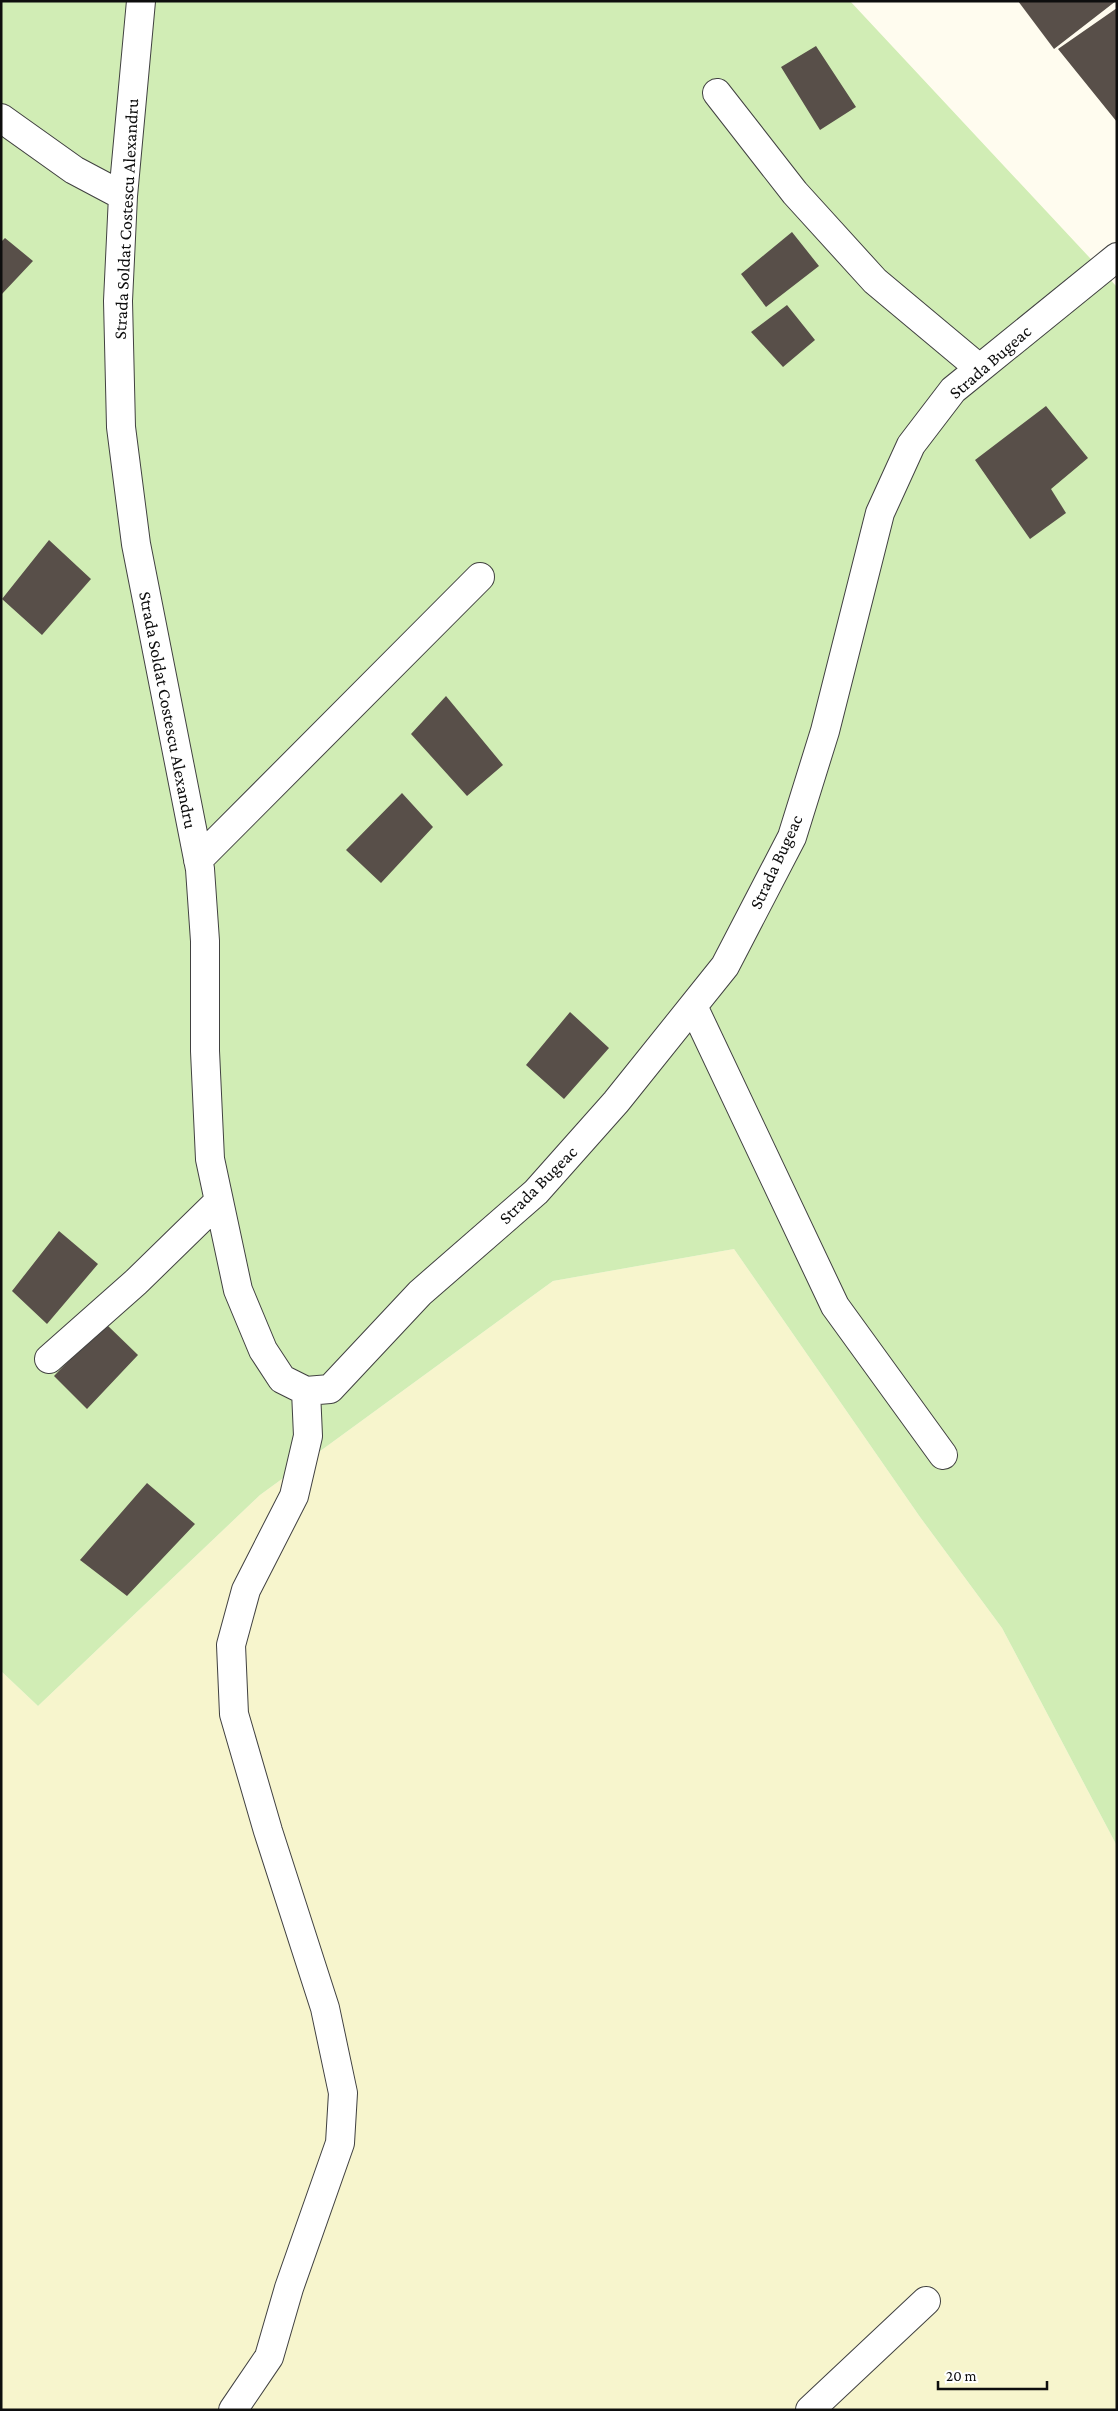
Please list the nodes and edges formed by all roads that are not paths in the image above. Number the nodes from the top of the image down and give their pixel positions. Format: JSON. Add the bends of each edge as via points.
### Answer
{"nodes":[{"id":1,"x":141,"y":1,"type":"edge"},
{"id":2,"x":717,"y":93,"type":"dead end"},
{"id":3,"x":1,"y":118,"type":"edge"},
{"id":4,"x":123,"y":196,"type":"junction"},
{"id":5,"x":1117,"y":257,"type":"edge"},
{"id":6,"x":979,"y":368,"type":"junction"},
{"id":7,"x":480,"y":577,"type":"dead end"},
{"id":8,"x":198,"y":860,"type":"junction"},
{"id":9,"x":693,"y":1006,"type":"junction"},
{"id":10,"x":219,"y":1201,"type":"junction"},
{"id":11,"x":48,"y":1359,"type":"dead end"},
{"id":12,"x":306,"y":1391,"type":"junction"},
{"id":13,"x":943,"y":1455,"type":"dead end"},
{"id":14,"x":926,"y":2301,"type":"dead end"},
{"id":15,"x":232,"y":2410,"type":"edge"},
{"id":16,"x":810,"y":2410,"type":"edge"}],
"edges":[{"from":1,"to":4,"type":"street","name":"Strada Soldat Costescu Alexandru"},
{"from":2,"to":6,"type":"street","via":[[795,193],[875,281]]},
{"from":3,"to":4,"type":"street","via":[[74,170]]},
{"from":4,"to":8,"type":"street","name":"Strada Soldat Costescu Alexandru","via":[[118,301],[120,427],[136,544]]},
{"from":5,"to":6,"type":"street","name":"Strada Bugeac"},
{"from":6,"to":9,"type":"street","name":"Strada Bugeac","via":[[953,390],[911,445],[880,513],[825,730],[792,837],[725,966]]},
{"from":7,"to":8,"type":"street"},
{"from":8,"to":10,"type":"street","name":"Strada Soldat Costescu Alexandru","via":[[205,941],[205,1051],[210,1159]]},
{"from":9,"to":12,"type":"street","name":"Strada Bugeac","via":[[616,1102],[536,1192],[420,1294],[330,1389]]},
{"from":9,"to":13,"type":"street","via":[[835,1306]]},
{"from":10,"to":11,"type":"street","via":[[136,1282]]},
{"from":10,"to":12,"type":"street","name":"Strada Soldat Costescu Alexandru","via":[[238,1290],[263,1350],[282,1379]]},
{"from":12,"to":15,"type":"street","via":[[308,1436],[294,1496],[246,1590],[231,1645],[234,1714],[325,2008],[343,2093],[340,2143],[268,2357]]},
{"from":14,"to":16,"type":"street"}]}
